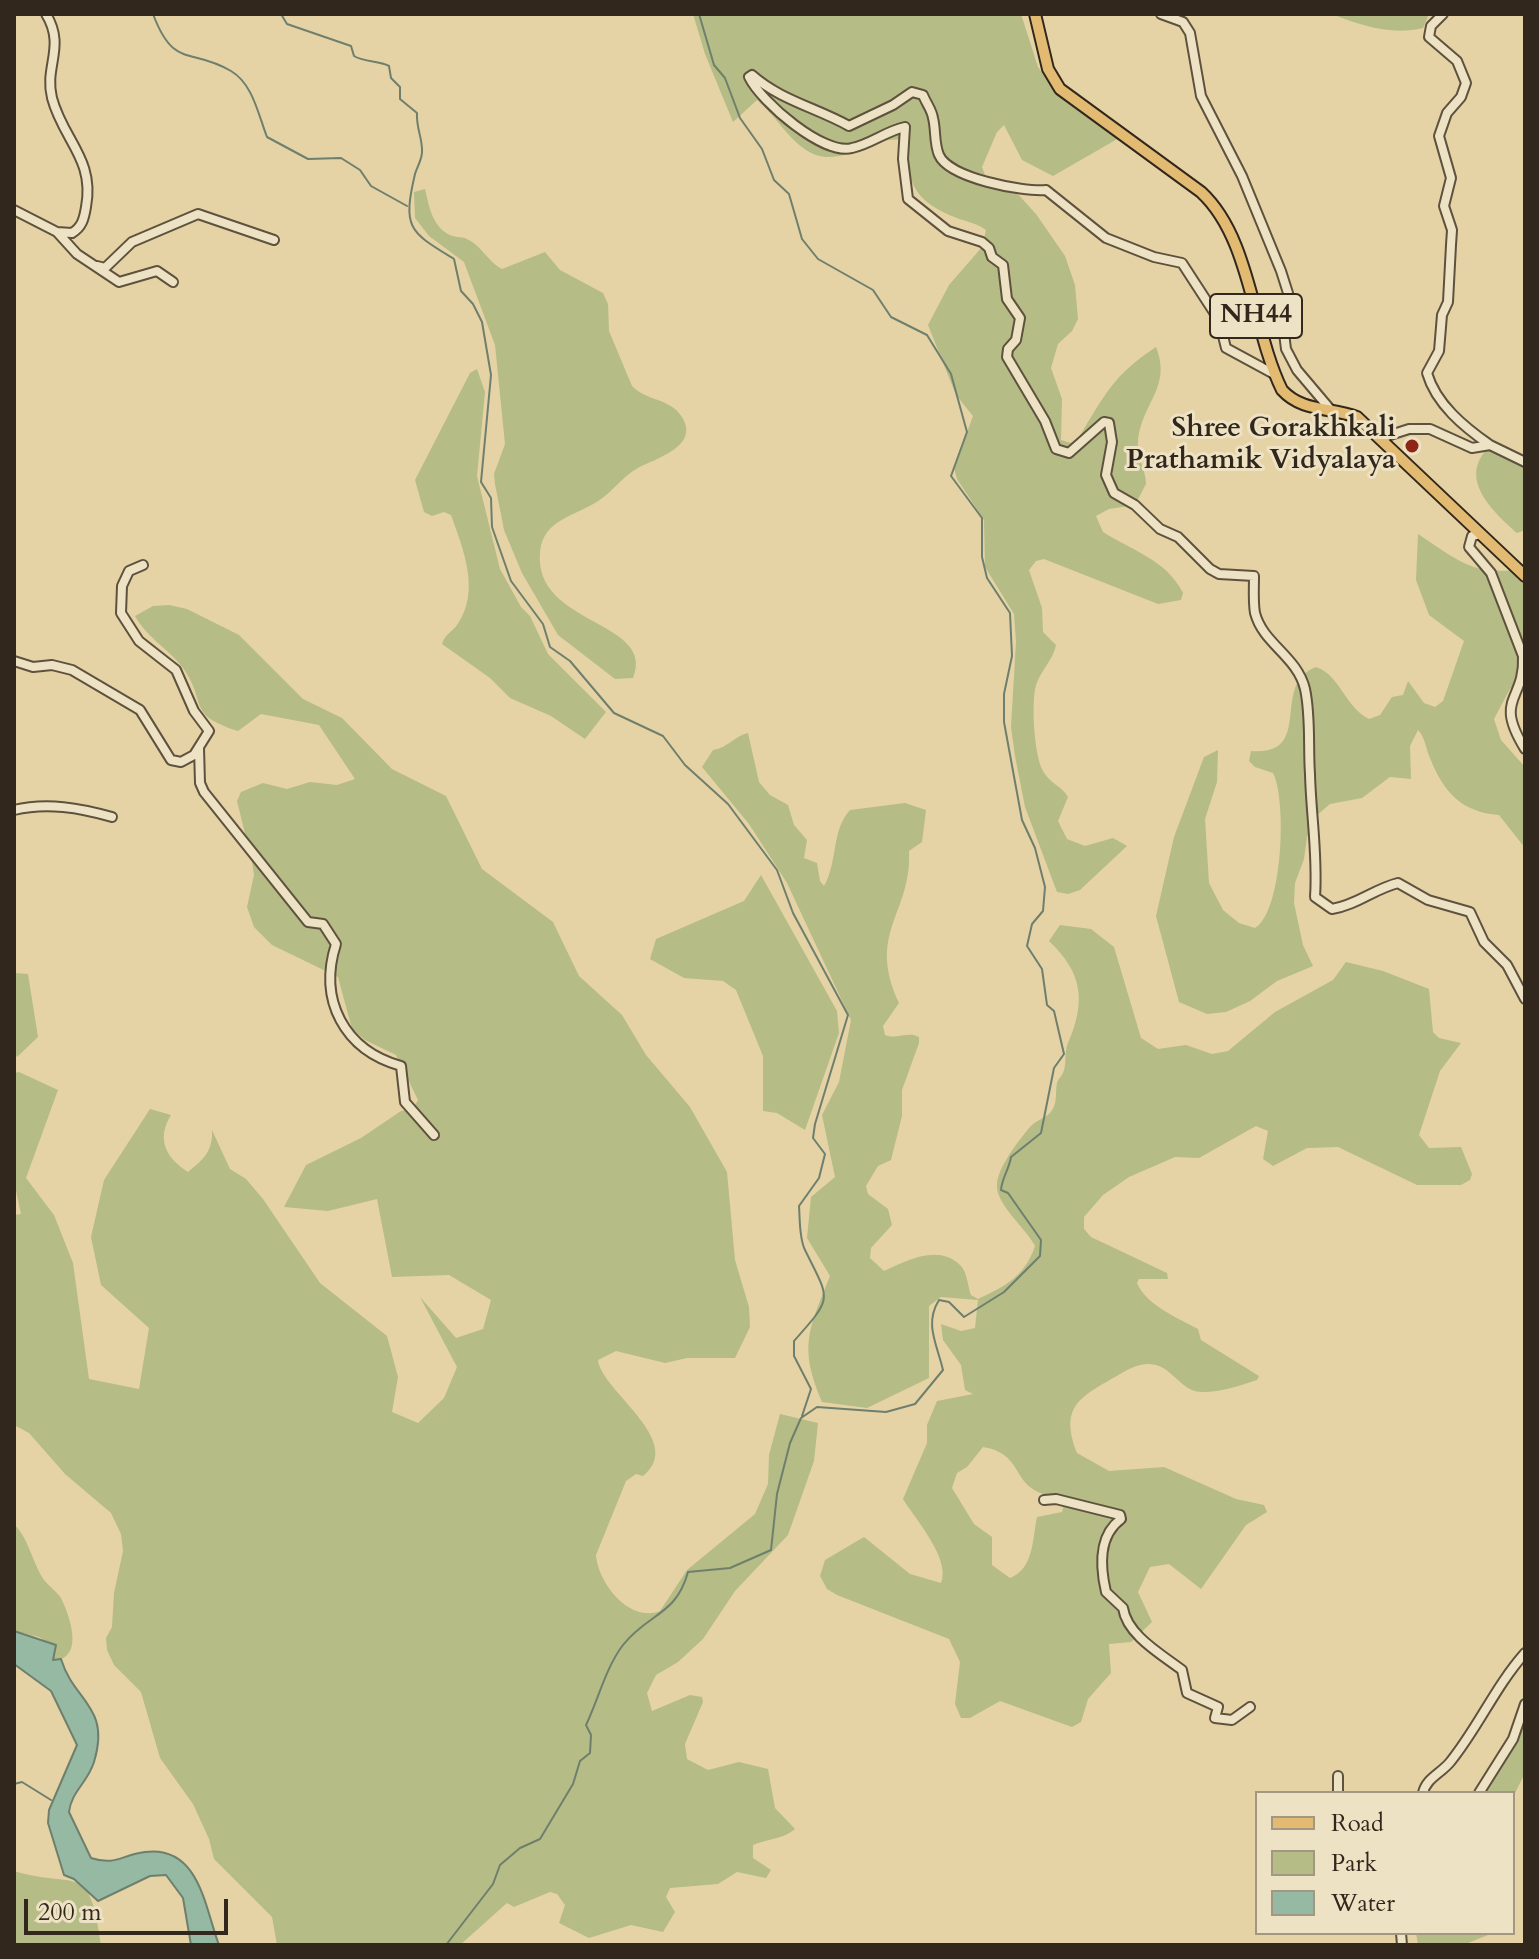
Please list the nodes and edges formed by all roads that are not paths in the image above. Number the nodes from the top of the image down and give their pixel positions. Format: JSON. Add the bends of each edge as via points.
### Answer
{"nodes":[{"id":1,"x":46,"y":14,"type":"edge"},
{"id":2,"x":1035,"y":14,"type":"edge"},
{"id":3,"x":1161,"y":14,"type":"edge"},
{"id":4,"x":1443,"y":14,"type":"edge"},
{"id":5,"x":1183,"y":18,"type":"edge"},
{"id":6,"x":14,"y":210,"type":"edge"},
{"id":7,"x":57,"y":232,"type":"junction"},
{"id":8,"x":274,"y":240,"type":"dead end"},
{"id":9,"x":97,"y":266,"type":"junction"},
{"id":10,"x":173,"y":282,"type":"dead end"},
{"id":11,"x":1274,"y":374,"type":"junction"},
{"id":12,"x":1330,"y":409,"type":"junction"},
{"id":13,"x":1383,"y":441,"type":"junction"},
{"id":14,"x":1490,"y":445,"type":"junction"},
{"id":15,"x":1525,"y":462,"type":"edge"},
{"id":16,"x":1480,"y":534,"type":"junction"},
{"id":17,"x":143,"y":565,"type":"dead end"},
{"id":18,"x":1525,"y":576,"type":"edge"},
{"id":19,"x":14,"y":661,"type":"edge"},
{"id":20,"x":199,"y":748,"type":"junction"},
{"id":21,"x":1525,"y":749,"type":"edge"},
{"id":22,"x":14,"y":810,"type":"edge"},
{"id":23,"x":112,"y":817,"type":"dead end"},
{"id":24,"x":1525,"y":999,"type":"edge"},
{"id":25,"x":434,"y":1135,"type":"dead end"},
{"id":26,"x":1044,"y":1500,"type":"dead end"},
{"id":27,"x":1525,"y":1653,"type":"edge"},
{"id":28,"x":1525,"y":1704,"type":"edge"},
{"id":29,"x":1250,"y":1707,"type":"dead end"},
{"id":30,"x":1338,"y":1776,"type":"dead end"},
{"id":31,"x":1338,"y":1791,"type":"edge"},
{"id":32,"x":1423,"y":1791,"type":"edge"},
{"id":33,"x":1480,"y":1791,"type":"edge"}],
"edges":[{"from":1,"to":7,"type":"street","via":[[57,43],[52,98],[86,168],[89,190],[78,229]]},
{"from":2,"to":11,"type":"main road","number":"NH44","via":[[1048,69],[1060,89],[1201,192],[1220,212]]},
{"from":3,"to":5,"type":"street"},
{"from":4,"to":14,"type":"street","via":[[1431,26],[1429,37],[1457,61],[1466,83],[1439,136],[1451,178],[1444,206],[1451,245],[1439,351],[1427,373],[1449,411]]},
{"from":5,"to":12,"type":"street","via":[[1201,96],[1242,176],[1288,293],[1286,349]]},
{"from":6,"to":7,"type":"street"},
{"from":7,"to":9,"type":"street"},
{"from":8,"to":9,"type":"street","via":[[198,214],[132,242],[105,268]]},
{"from":9,"to":10,"type":"street","via":[[119,282],[157,271]]},
{"from":11,"to":12,"type":"main road","number":"NH44","via":[[1282,390],[1301,406]]},
{"from":11,"to":24,"type":"street","via":[[1226,348],[1219,320],[1182,263],[1106,238],[1046,190],[950,169],[938,154],[933,116],[923,95],[912,92],[849,126],[749,77],[766,102],[834,150],[905,127],[908,199],[948,231],[982,242],[1003,265],[1007,299],[1020,318],[1007,357],[1056,449],[1069,453],[1092,429],[1109,423],[1112,442],[1106,475],[1114,493],[1178,537],[1210,569],[1254,576],[1255,614],[1265,634],[1298,669],[1305,690],[1315,897],[1332,909],[1398,883],[1428,900],[1459,906],[1470,912],[1484,942],[1507,965]]},
{"from":12,"to":13,"type":"main road","number":"NH44","via":[[1357,417]]},
{"from":13,"to":14,"type":"street","via":[[1409,429],[1430,429],[1472,448]]},
{"from":13,"to":16,"type":"main road","number":"NH44"},
{"from":14,"to":15,"type":"street"},
{"from":16,"to":18,"type":"main road","number":"NH44"},
{"from":16,"to":21,"type":"street","via":[[1472,536],[1469,547],[1491,573],[1523,656],[1524,669],[1509,706],[1510,721]]},
{"from":17,"to":20,"type":"street","via":[[129,571],[122,586],[121,613],[139,641],[176,670],[209,731]]},
{"from":19,"to":20,"type":"street","via":[[72,670],[140,710],[175,762]]},
{"from":20,"to":25,"type":"street","via":[[204,792],[308,922],[323,924],[336,944],[328,968],[345,1031],[385,1062],[401,1066],[405,1102]]},
{"from":22,"to":23,"type":"street","via":[[69,807]]},
{"from":26,"to":29,"type":"street","via":[[1120,1515],[1105,1542],[1106,1592],[1123,1608],[1139,1638],[1182,1670],[1187,1693],[1218,1707],[1215,1718],[1232,1720]]},
{"from":27,"to":32,"type":"street","via":[[1489,1699],[1482,1720]]},
{"from":28,"to":33,"type":"street","via":[[1513,1739]]},
{"from":30,"to":31,"type":"street"}]}
